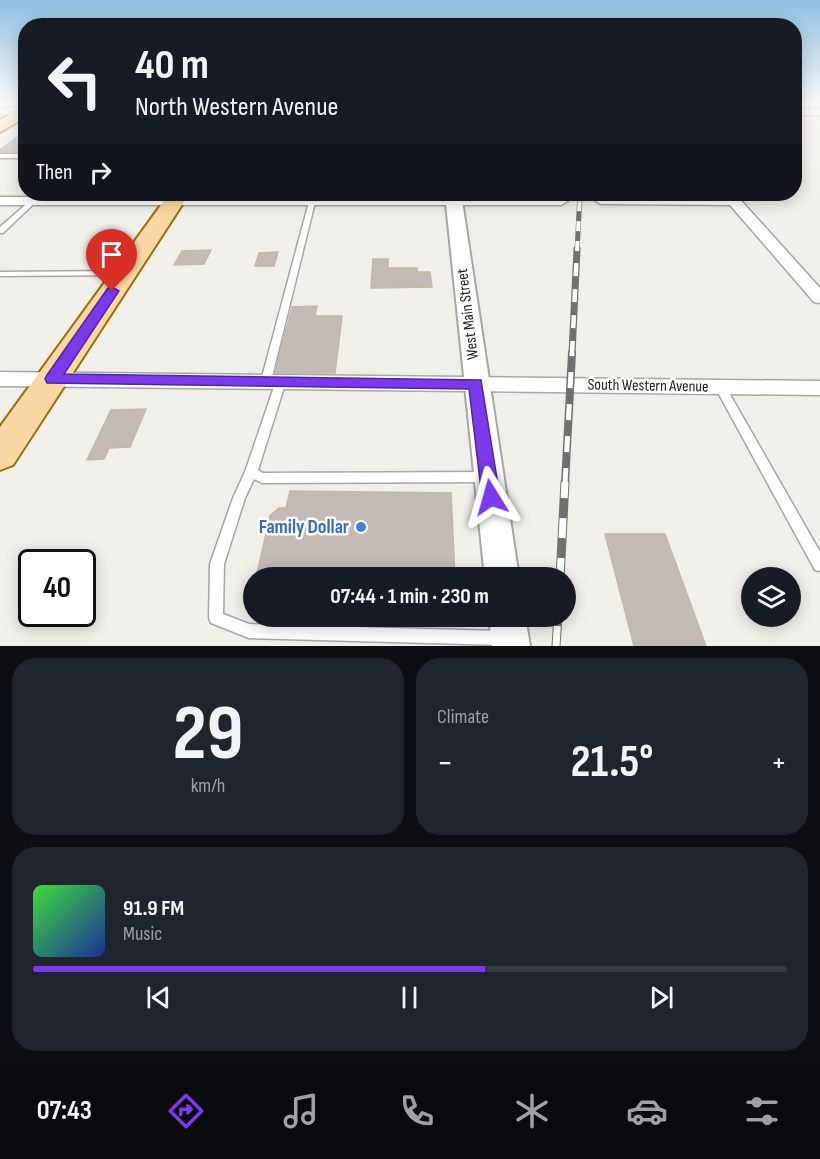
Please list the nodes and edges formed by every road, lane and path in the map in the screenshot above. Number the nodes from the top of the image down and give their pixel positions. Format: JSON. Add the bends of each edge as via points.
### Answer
{"nodes":[{"id":1,"x":0,"y":156,"type":"edge"},
{"id":2,"x":18,"y":156,"type":"edge"},
{"id":3,"x":18,"y":199,"type":"edge"},
{"id":4,"x":0,"y":201,"type":"edge"},
{"id":5,"x":33,"y":201,"type":"edge"},
{"id":6,"x":173,"y":201,"type":"edge"},
{"id":7,"x":285,"y":201,"type":"edge"},
{"id":8,"x":324,"y":201,"type":"edge"},
{"id":9,"x":454,"y":201,"type":"edge"},
{"id":10,"x":735,"y":201,"type":"edge"},
{"id":11,"x":312,"y":202,"type":"junction"},
{"id":12,"x":0,"y":231,"type":"edge"},
{"id":13,"x":0,"y":273,"type":"edge"},
{"id":14,"x":124,"y":273,"type":"junction"},
{"id":15,"x":820,"y":298,"type":"edge"},
{"id":16,"x":0,"y":379,"type":"edge"},
{"id":17,"x":52,"y":379,"type":"junction"},
{"id":18,"x":274,"y":381,"type":"junction"},
{"id":19,"x":476,"y":384,"type":"junction"},
{"id":20,"x":720,"y":387,"type":"junction"},
{"id":21,"x":820,"y":388,"type":"edge"},
{"id":22,"x":0,"y":455,"type":"edge"},
{"id":23,"x":251,"y":472,"type":"junction"},
{"id":24,"x":488,"y":477,"type":"junction"},
{"id":25,"x":820,"y":565,"type":"edge"},
{"id":26,"x":500,"y":567,"type":"edge"},
{"id":27,"x":509,"y":634,"type":"edge"}],
"edges":[{"from":1,"to":2,"type":"lane"},
{"from":3,"to":4,"type":"street"},
{"from":5,"to":12,"type":"lane"},
{"from":6,"to":14,"type":"main road"},
{"from":7,"to":11,"type":"street"},
{"from":8,"to":11,"type":"street"},
{"from":9,"to":19,"type":"street","name":"West Main Street"},
{"from":10,"to":15,"type":"street"},
{"from":11,"to":18,"type":"lane"},
{"from":13,"to":14,"type":"lane"},
{"from":14,"to":17,"type":"main road"},
{"from":16,"to":17,"type":"street","name":"South Western Avenue"},
{"from":17,"to":18,"type":"street","name":"South Western Avenue"},
{"from":17,"to":22,"type":"main road"},
{"from":18,"to":19,"type":"street","name":"South Western Avenue"},
{"from":18,"to":23,"type":"lane"},
{"from":19,"to":20,"type":"street","name":"South Western Avenue"},
{"from":19,"to":24,"type":"street","name":"West Main Street"},
{"from":20,"to":21,"type":"street","name":"South Western Avenue"},
{"from":20,"to":25,"type":"lane"},
{"from":23,"to":24,"type":"lane","via":[[273,480]]},
{"from":23,"to":27,"type":"lane","via":[[217,564],[216,618],[249,631]]},
{"from":24,"to":26,"type":"street","name":"West Main Street"}]}
